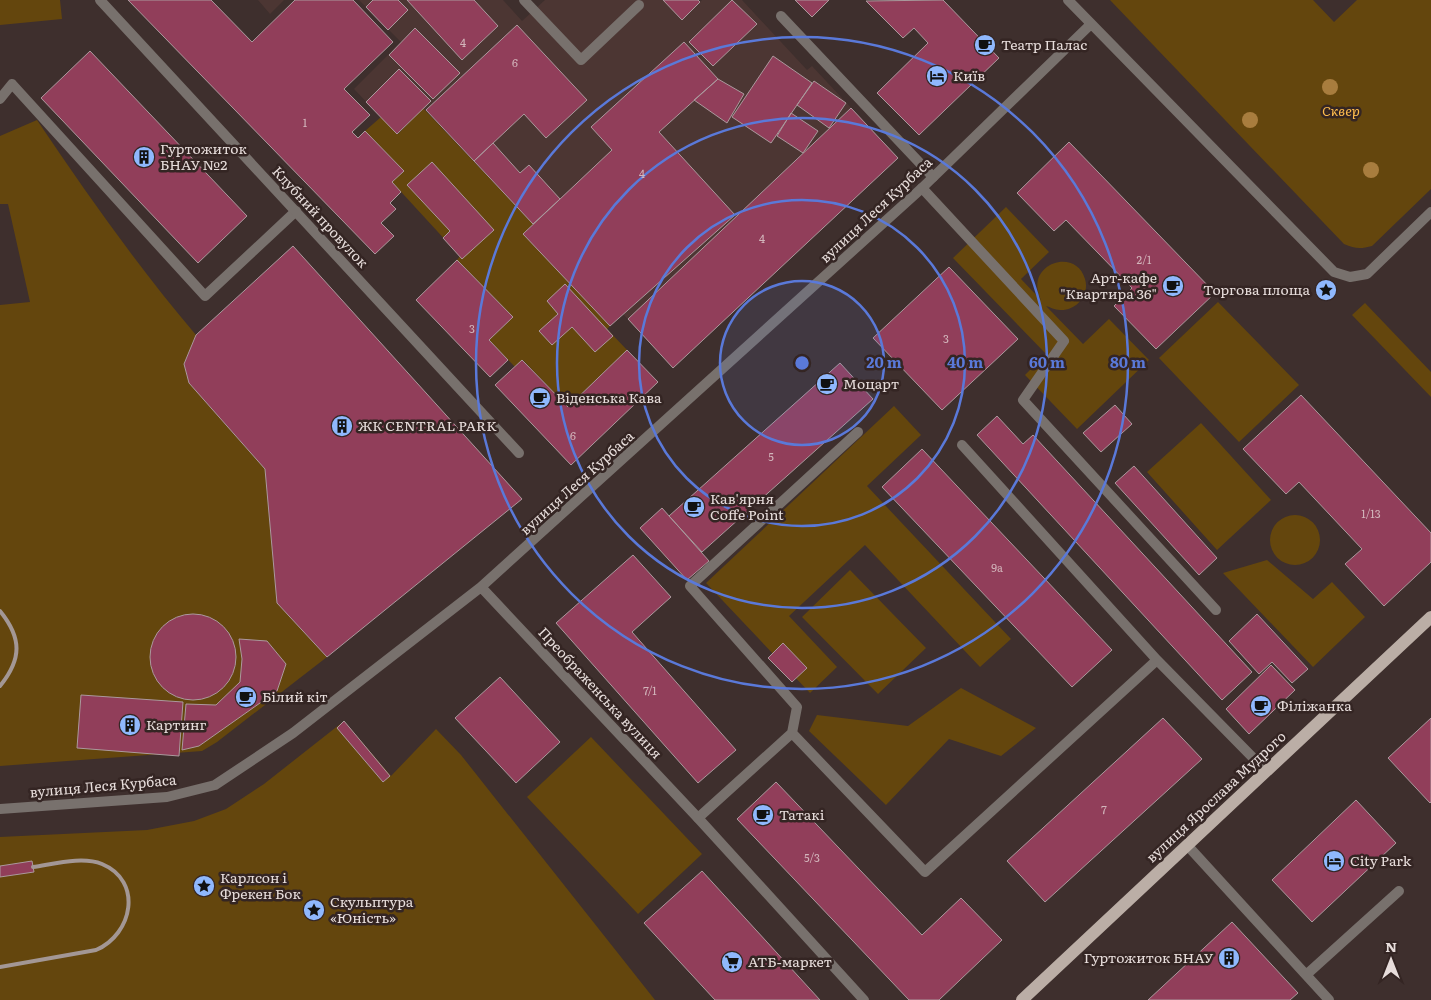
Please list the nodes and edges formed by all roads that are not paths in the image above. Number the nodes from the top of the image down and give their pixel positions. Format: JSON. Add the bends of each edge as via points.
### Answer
{"nodes":[{"id":1,"x":100,"y":0,"type":"edge"},
{"id":2,"x":524,"y":0,"type":"edge"},
{"id":3,"x":1068,"y":0,"type":"edge"},
{"id":4,"x":639,"y":5,"type":"dead end"},
{"id":5,"x":781,"y":16,"type":"dead end"},
{"id":6,"x":1091,"y":24,"type":"junction"},
{"id":7,"x":0,"y":99,"type":"edge"},
{"id":8,"x":933,"y":177,"type":"junction"},
{"id":9,"x":922,"y":188,"type":"junction"},
{"id":10,"x":296,"y":211,"type":"junction"},
{"id":11,"x":1431,"y":212,"type":"edge"},
{"id":12,"x":858,"y":432,"type":"dead end"},
{"id":13,"x":962,"y":445,"type":"dead end"},
{"id":14,"x":519,"y":453,"type":"dead end"},
{"id":15,"x":481,"y":587,"type":"junction"},
{"id":16,"x":1216,"y":610,"type":"dead end"},
{"id":17,"x":1431,"y":617,"type":"edge"},
{"id":18,"x":1157,"y":660,"type":"junction"},
{"id":19,"x":792,"y":733,"type":"junction"},
{"id":20,"x":1266,"y":771,"type":"junction"},
{"id":21,"x":0,"y":809,"type":"edge"},
{"id":22,"x":698,"y":818,"type":"junction"},
{"id":23,"x":1187,"y":845,"type":"junction"},
{"id":24,"x":1399,"y":890,"type":"dead end"},
{"id":25,"x":1306,"y":975,"type":"junction"},
{"id":26,"x":864,"y":1000,"type":"edge"},
{"id":27,"x":1022,"y":1000,"type":"edge"},
{"id":28,"x":1329,"y":1000,"type":"edge"}],
"edges":[{"from":1,"to":10,"type":"street","name":"Клубний провулок"},
{"from":2,"to":4,"type":"street","via":[[581,60]]},
{"from":3,"to":6,"type":"street"},
{"from":5,"to":8,"type":"street"},
{"from":6,"to":8,"type":"street","name":"вулиця Леся Курбаса"},
{"from":6,"to":11,"type":"street","via":[[1334,272],[1350,277],[1367,274]]},
{"from":7,"to":10,"type":"street","via":[[12,84],[205,296]]},
{"from":8,"to":9,"type":"street","name":"вулиця Леся Курбаса"},
{"from":9,"to":15,"type":"street","name":"вулиця Леся Курбаса"},
{"from":9,"to":16,"type":"street","via":[[1064,341],[1024,400]]},
{"from":10,"to":14,"type":"street","name":"Клубний провулок"},
{"from":12,"to":19,"type":"street","via":[[690,586],[797,707]]},
{"from":13,"to":18,"type":"street"},
{"from":15,"to":21,"type":"street","name":"вулиця Леся Курбаса","via":[[293,733],[215,785],[167,797]]},
{"from":15,"to":22,"type":"street","name":"Преображенська вулиця"},
{"from":17,"to":20,"type":"main road","name":"вулиця Ярослава Мудрого"},
{"from":18,"to":19,"type":"street","via":[[925,872]]},
{"from":18,"to":20,"type":"street"},
{"from":19,"to":22,"type":"street"},
{"from":20,"to":23,"type":"main road","name":"вулиця Ярослава Мудрого"},
{"from":22,"to":26,"type":"street","name":"Преображенська вулиця"},
{"from":23,"to":25,"type":"street"},
{"from":23,"to":27,"type":"main road","name":"вулиця Ярослава Мудрого"},
{"from":24,"to":25,"type":"street"},
{"from":25,"to":28,"type":"street"}]}
